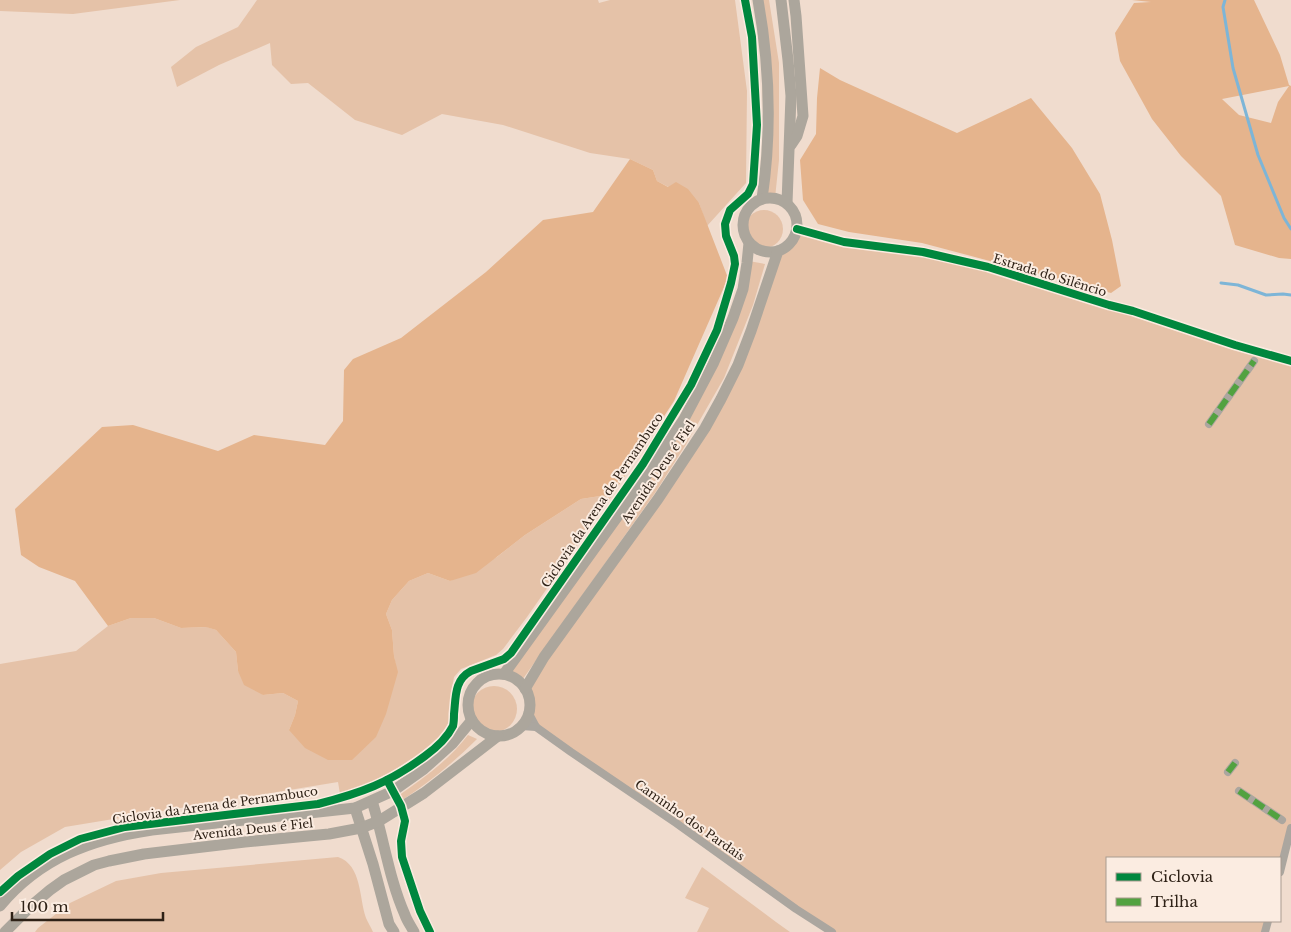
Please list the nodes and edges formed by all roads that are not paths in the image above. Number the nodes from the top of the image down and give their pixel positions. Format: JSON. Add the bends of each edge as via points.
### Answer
{"nodes":[{"id":1,"x":758,"y":0,"type":"edge"},
{"id":2,"x":781,"y":0,"type":"edge"},
{"id":3,"x":794,"y":0,"type":"edge"},
{"id":4,"x":790,"y":146,"type":"junction"},
{"id":5,"x":762,"y":198,"type":"junction"},
{"id":6,"x":787,"y":203,"type":"junction"},
{"id":7,"x":797,"y":229,"type":"junction"},
{"id":8,"x":749,"y":243,"type":"junction"},
{"id":9,"x":778,"y":251,"type":"junction"},
{"id":10,"x":1254,"y":362,"type":"dead end"},
{"id":11,"x":1291,"y":362,"type":"edge"},
{"id":12,"x":1209,"y":424,"type":"dead end"},
{"id":13,"x":504,"y":674,"type":"junction"},
{"id":14,"x":525,"y":688,"type":"junction"},
{"id":15,"x":528,"y":712,"type":"junction"},
{"id":16,"x":472,"y":720,"type":"junction"},
{"id":17,"x":521,"y":726,"type":"junction"},
{"id":18,"x":536,"y":727,"type":"junction"},
{"id":19,"x":498,"y":736,"type":"junction"},
{"id":20,"x":1235,"y":762,"type":"dead end"},
{"id":21,"x":1228,"y":772,"type":"dead end"},
{"id":22,"x":1239,"y":791,"type":"dead end"},
{"id":23,"x":372,"y":801,"type":"junction"},
{"id":24,"x":355,"y":808,"type":"junction"},
{"id":25,"x":1282,"y":820,"type":"dead end"},
{"id":26,"x":378,"y":821,"type":"junction"},
{"id":27,"x":361,"y":828,"type":"junction"},
{"id":28,"x":1291,"y":828,"type":"edge"},
{"id":29,"x":1281,"y":868,"type":"edge"},
{"id":30,"x":0,"y":906,"type":"edge"},
{"id":31,"x":31,"y":906,"type":"junction"},
{"id":32,"x":391,"y":929,"type":"edge"},
{"id":33,"x":5,"y":932,"type":"edge"},
{"id":34,"x":15,"y":932,"type":"edge"},
{"id":35,"x":414,"y":932,"type":"edge"},
{"id":36,"x":832,"y":932,"type":"edge"}],
"edges":[{"from":1,"to":5,"type":"main road","via":[[767,63],[768,103]]},
{"from":2,"to":4,"type":"main road","via":[[791,96]]},
{"from":3,"to":4,"type":"main road","via":[[803,116]]},
{"from":4,"to":6,"type":"main road"},
{"from":5,"to":6,"type":"main road","via":[[771,197]]},
{"from":5,"to":8,"type":"main road","via":[[748,209],[744,217],[742,226]]},
{"from":6,"to":7,"type":"main road","via":[[793,210]]},
{"from":7,"to":9,"type":"main road","via":[[790,244]]},
{"from":7,"to":11,"type":"street","name":"Estrada do Silêncio","via":[[844,242],[923,252],[988,267]]},
{"from":8,"to":9,"type":"main road","via":[[762,251]]},
{"from":8,"to":13,"type":"main road","name":"Avenida Deus é Fiel","via":[[743,289],[733,318],[684,419]]},
{"from":9,"to":14,"type":"main road","name":"Avenida Deus é Fiel","via":[[751,331],[722,399],[658,499]]},
{"from":10,"to":12,"type":"street"},
{"from":13,"to":14,"type":"main road"},
{"from":13,"to":16,"type":"main road","via":[[487,676],[474,687],[468,703]]},
{"from":14,"to":15,"type":"main road"},
{"from":15,"to":17,"type":"main road"},
{"from":15,"to":18,"type":"street","name":"Caminho dos Pardais"},
{"from":16,"to":19,"type":"main road","via":[[483,731]]},
{"from":16,"to":23,"type":"main road","name":"Avenida Deus é Fiel","via":[[452,744],[424,769]]},
{"from":17,"to":18,"type":"street"},
{"from":17,"to":19,"type":"main road","via":[[507,735]]},
{"from":18,"to":36,"type":"street","name":"Caminho dos Pardais"},
{"from":19,"to":26,"type":"main road","name":"Avenida Deus é Fiel","via":[[424,794]]},
{"from":20,"to":21,"type":"street"},
{"from":22,"to":25,"type":"street"},
{"from":23,"to":24,"type":"main road","name":"Avenida Deus é Fiel"},
{"from":23,"to":26,"type":"main road"},
{"from":24,"to":27,"type":"main road"},
{"from":24,"to":30,"type":"main road","name":"Avenida Deus é Fiel","via":[[124,834],[64,855],[45,866],[24,881]]},
{"from":26,"to":27,"type":"main road","name":"Avenida Deus é Fiel"},
{"from":26,"to":35,"type":"main road","via":[[395,887]]},
{"from":27,"to":31,"type":"main road","name":"Avenida Deus é Fiel","via":[[108,861],[64,880]]},
{"from":27,"to":32,"type":"main road"},
{"from":28,"to":29,"type":"street"},
{"from":31,"to":33,"type":"main road","name":"Avenida Deus é Fiel"},
{"from":31,"to":34,"type":"main road"}]}
